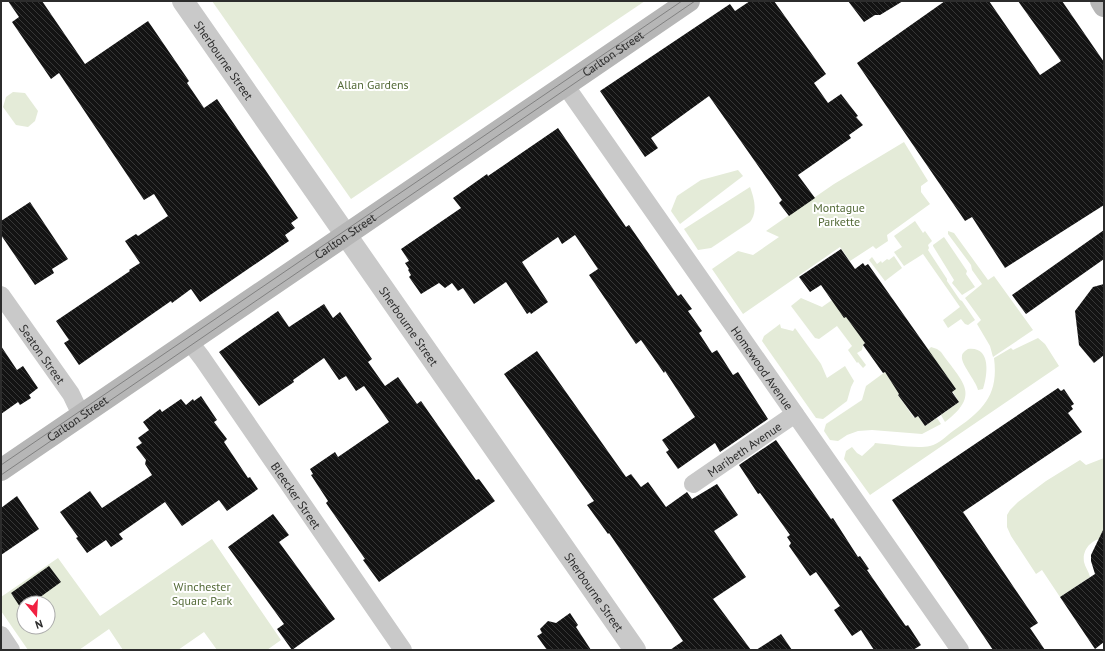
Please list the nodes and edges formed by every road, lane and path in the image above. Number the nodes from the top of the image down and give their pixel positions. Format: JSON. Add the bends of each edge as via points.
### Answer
{"nodes":[{"id":1,"x":183,"y":1,"type":"edge"},
{"id":2,"x":689,"y":1,"type":"edge"},
{"id":3,"x":1100,"y":1,"type":"edge"},
{"id":4,"x":1104,"y":6,"type":"edge"},
{"id":5,"x":565,"y":85,"type":"junction"},
{"id":6,"x":346,"y":235,"type":"junction"},
{"id":7,"x":1,"y":295,"type":"edge"},
{"id":8,"x":189,"y":341,"type":"junction"},
{"id":9,"x":795,"y":414,"type":"junction"},
{"id":10,"x":81,"y":415,"type":"junction"},
{"id":11,"x":1,"y":470,"type":"edge"},
{"id":12,"x":694,"y":484,"type":"dead end"},
{"id":13,"x":1,"y":635,"type":"edge"},
{"id":14,"x":11,"y":650,"type":"edge"},
{"id":15,"x":403,"y":650,"type":"edge"},
{"id":16,"x":636,"y":650,"type":"edge"},
{"id":17,"x":960,"y":650,"type":"edge"}],
"edges":[{"from":1,"to":6,"type":"street","name":"Sherbourne Street"},
{"from":2,"to":5,"type":"main road","name":"Carlton Street"},
{"from":3,"to":4,"type":"main road"},
{"from":5,"to":6,"type":"main road","name":"Carlton Street"},
{"from":5,"to":9,"type":"street","name":"Homewood Avenue"},
{"from":6,"to":8,"type":"main road","name":"Carlton Street"},
{"from":6,"to":16,"type":"street","name":"Sherbourne Street"},
{"from":7,"to":10,"type":"street","name":"Seaton Street","via":[[71,394]]},
{"from":8,"to":10,"type":"main road","name":"Carlton Street"},
{"from":8,"to":15,"type":"street","name":"Bleecker Street"},
{"from":9,"to":12,"type":"street","name":"Maribeth Avenue"},
{"from":9,"to":17,"type":"street","name":"Homewood Avenue"},
{"from":10,"to":11,"type":"main road","name":"Carlton Street"},
{"from":13,"to":14,"type":"street"}]}
